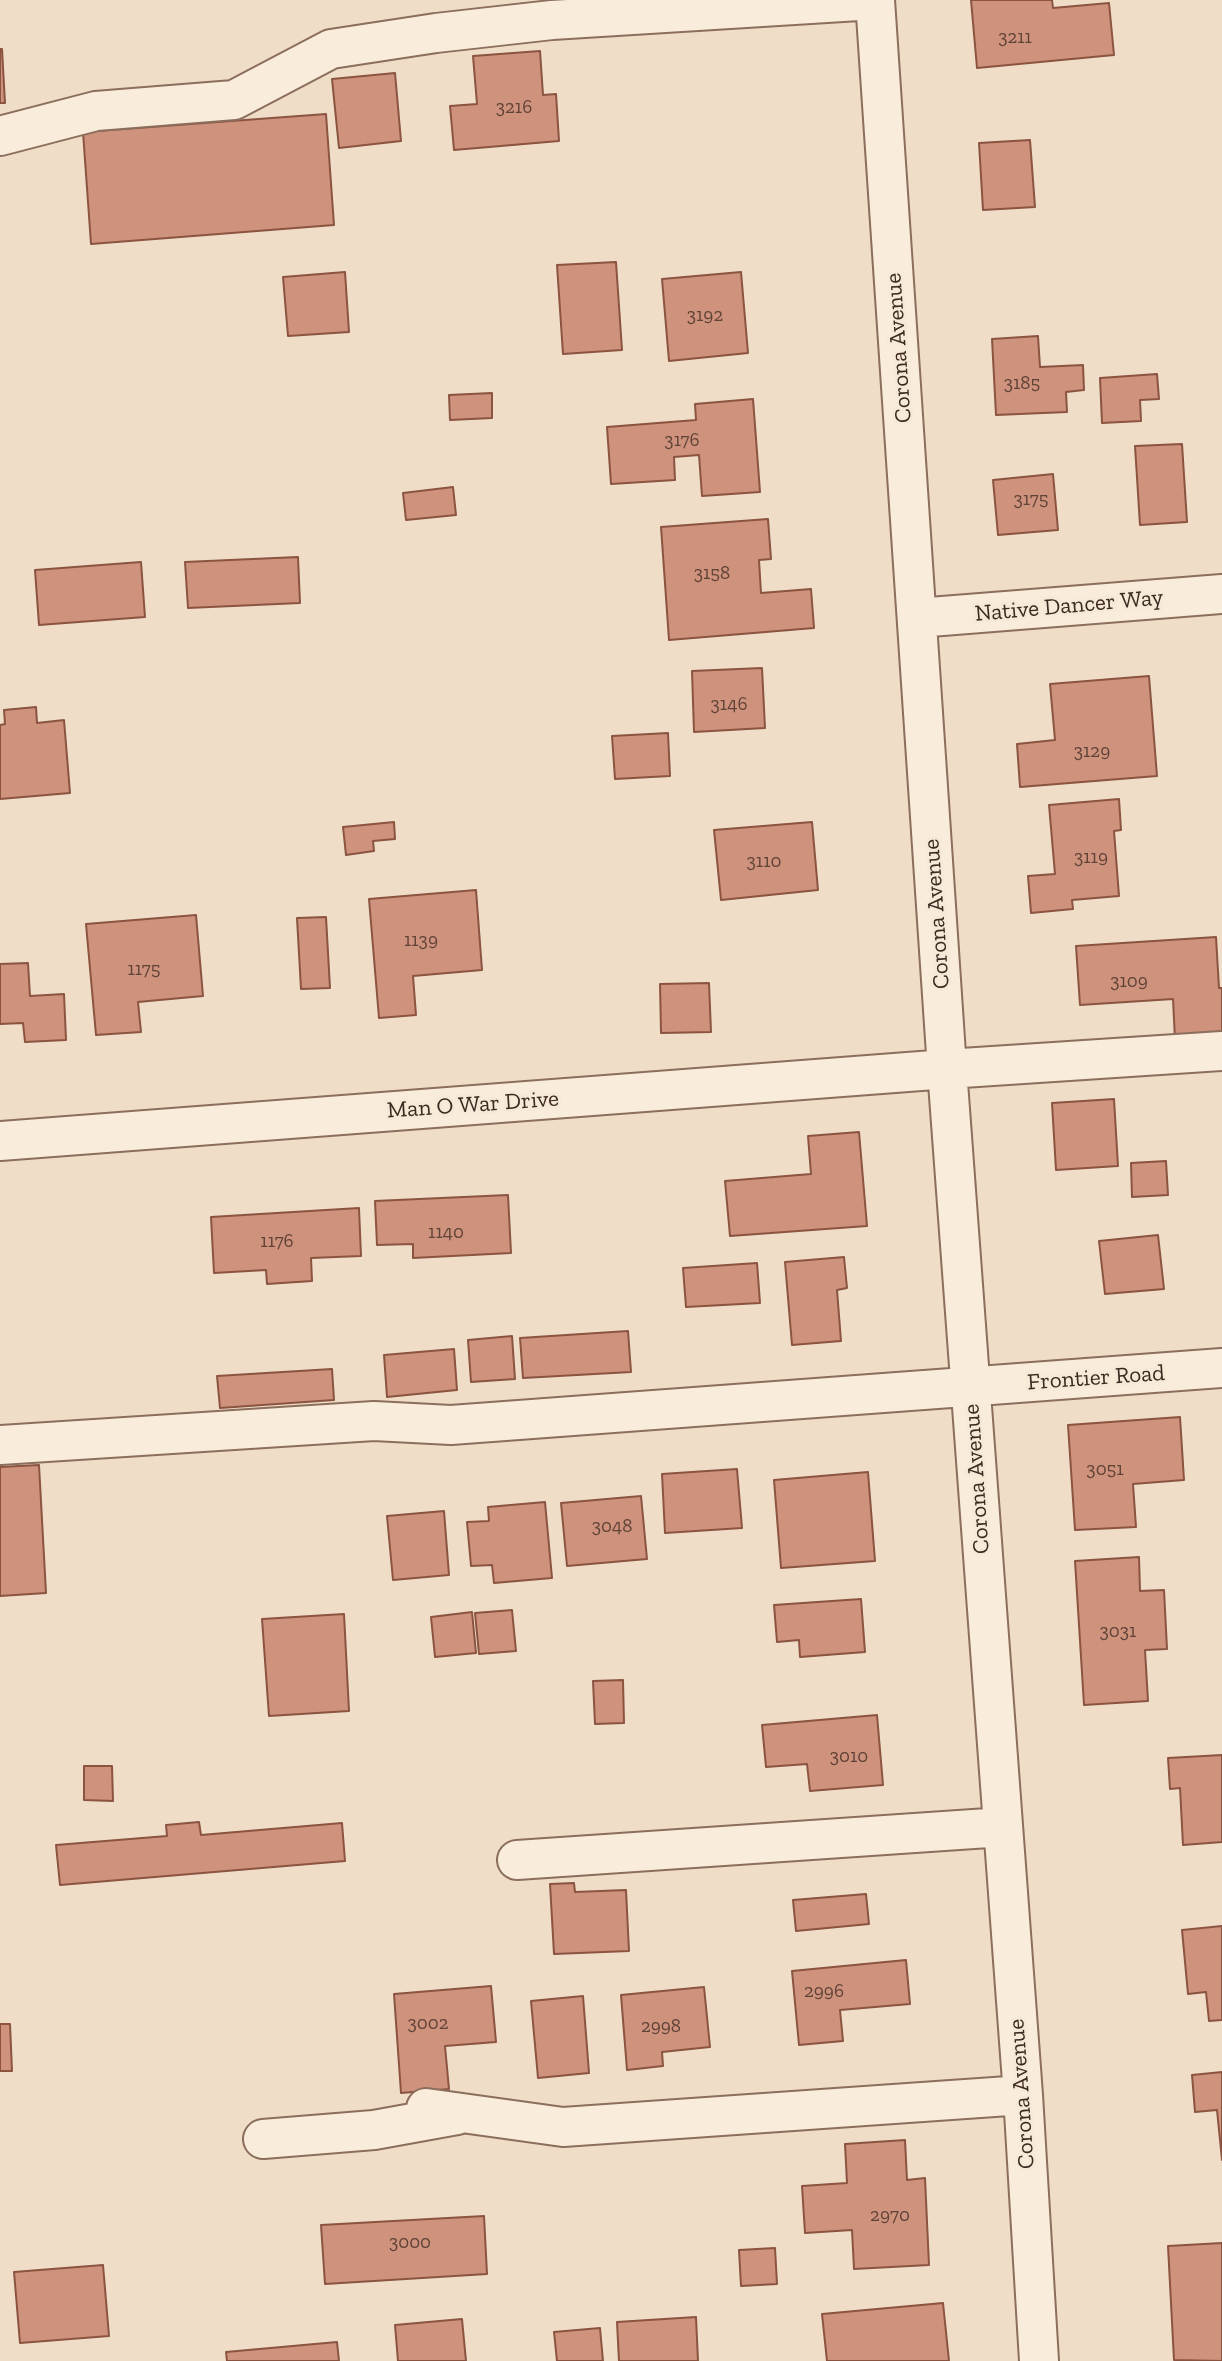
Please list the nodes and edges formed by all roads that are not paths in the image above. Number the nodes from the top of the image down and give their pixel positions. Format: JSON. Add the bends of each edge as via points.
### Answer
{"nodes":[{"id":1,"x":875,"y":0,"type":"edge"},
{"id":2,"x":0,"y":136,"type":"edge"},
{"id":3,"x":1222,"y":594,"type":"edge"},
{"id":4,"x":917,"y":618,"type":"junction"},
{"id":5,"x":1222,"y":1052,"type":"edge"},
{"id":6,"x":947,"y":1069,"type":"junction"},
{"id":7,"x":0,"y":1141,"type":"edge"},
{"id":8,"x":1222,"y":1368,"type":"edge"},
{"id":9,"x":971,"y":1388,"type":"junction"},
{"id":10,"x":0,"y":1446,"type":"edge"},
{"id":11,"x":1003,"y":1827,"type":"junction"},
{"id":12,"x":516,"y":1860,"type":"dead end"},
{"id":13,"x":1023,"y":2095,"type":"junction"},
{"id":14,"x":263,"y":2139,"type":"dead end"},
{"id":15,"x":1039,"y":2361,"type":"edge"}],
"edges":[{"from":1,"to":2,"type":"street","via":[[552,20],[331,49],[234,100],[96,111]]},
{"from":1,"to":4,"type":"street","name":"Corona Avenue"},
{"from":3,"to":4,"type":"street","name":"Native Dancer Way"},
{"from":4,"to":6,"type":"street","name":"Corona Avenue"},
{"from":5,"to":6,"type":"street","name":"Man O War Drive"},
{"from":6,"to":7,"type":"street","name":"Man O War Drive"},
{"from":6,"to":9,"type":"street","name":"Corona Avenue"},
{"from":8,"to":9,"type":"street","name":"Frontier Road"},
{"from":9,"to":10,"type":"street","name":"Frontier Road","via":[[451,1425],[374,1421]]},
{"from":9,"to":11,"type":"street","name":"Corona Avenue"},
{"from":11,"to":12,"type":"street"},
{"from":11,"to":13,"type":"street","name":"Corona Avenue"},
{"from":13,"to":14,"type":"street","via":[[563,2127],[444,2111],[374,2130]]},
{"from":13,"to":15,"type":"street","name":"Corona Avenue"}]}
